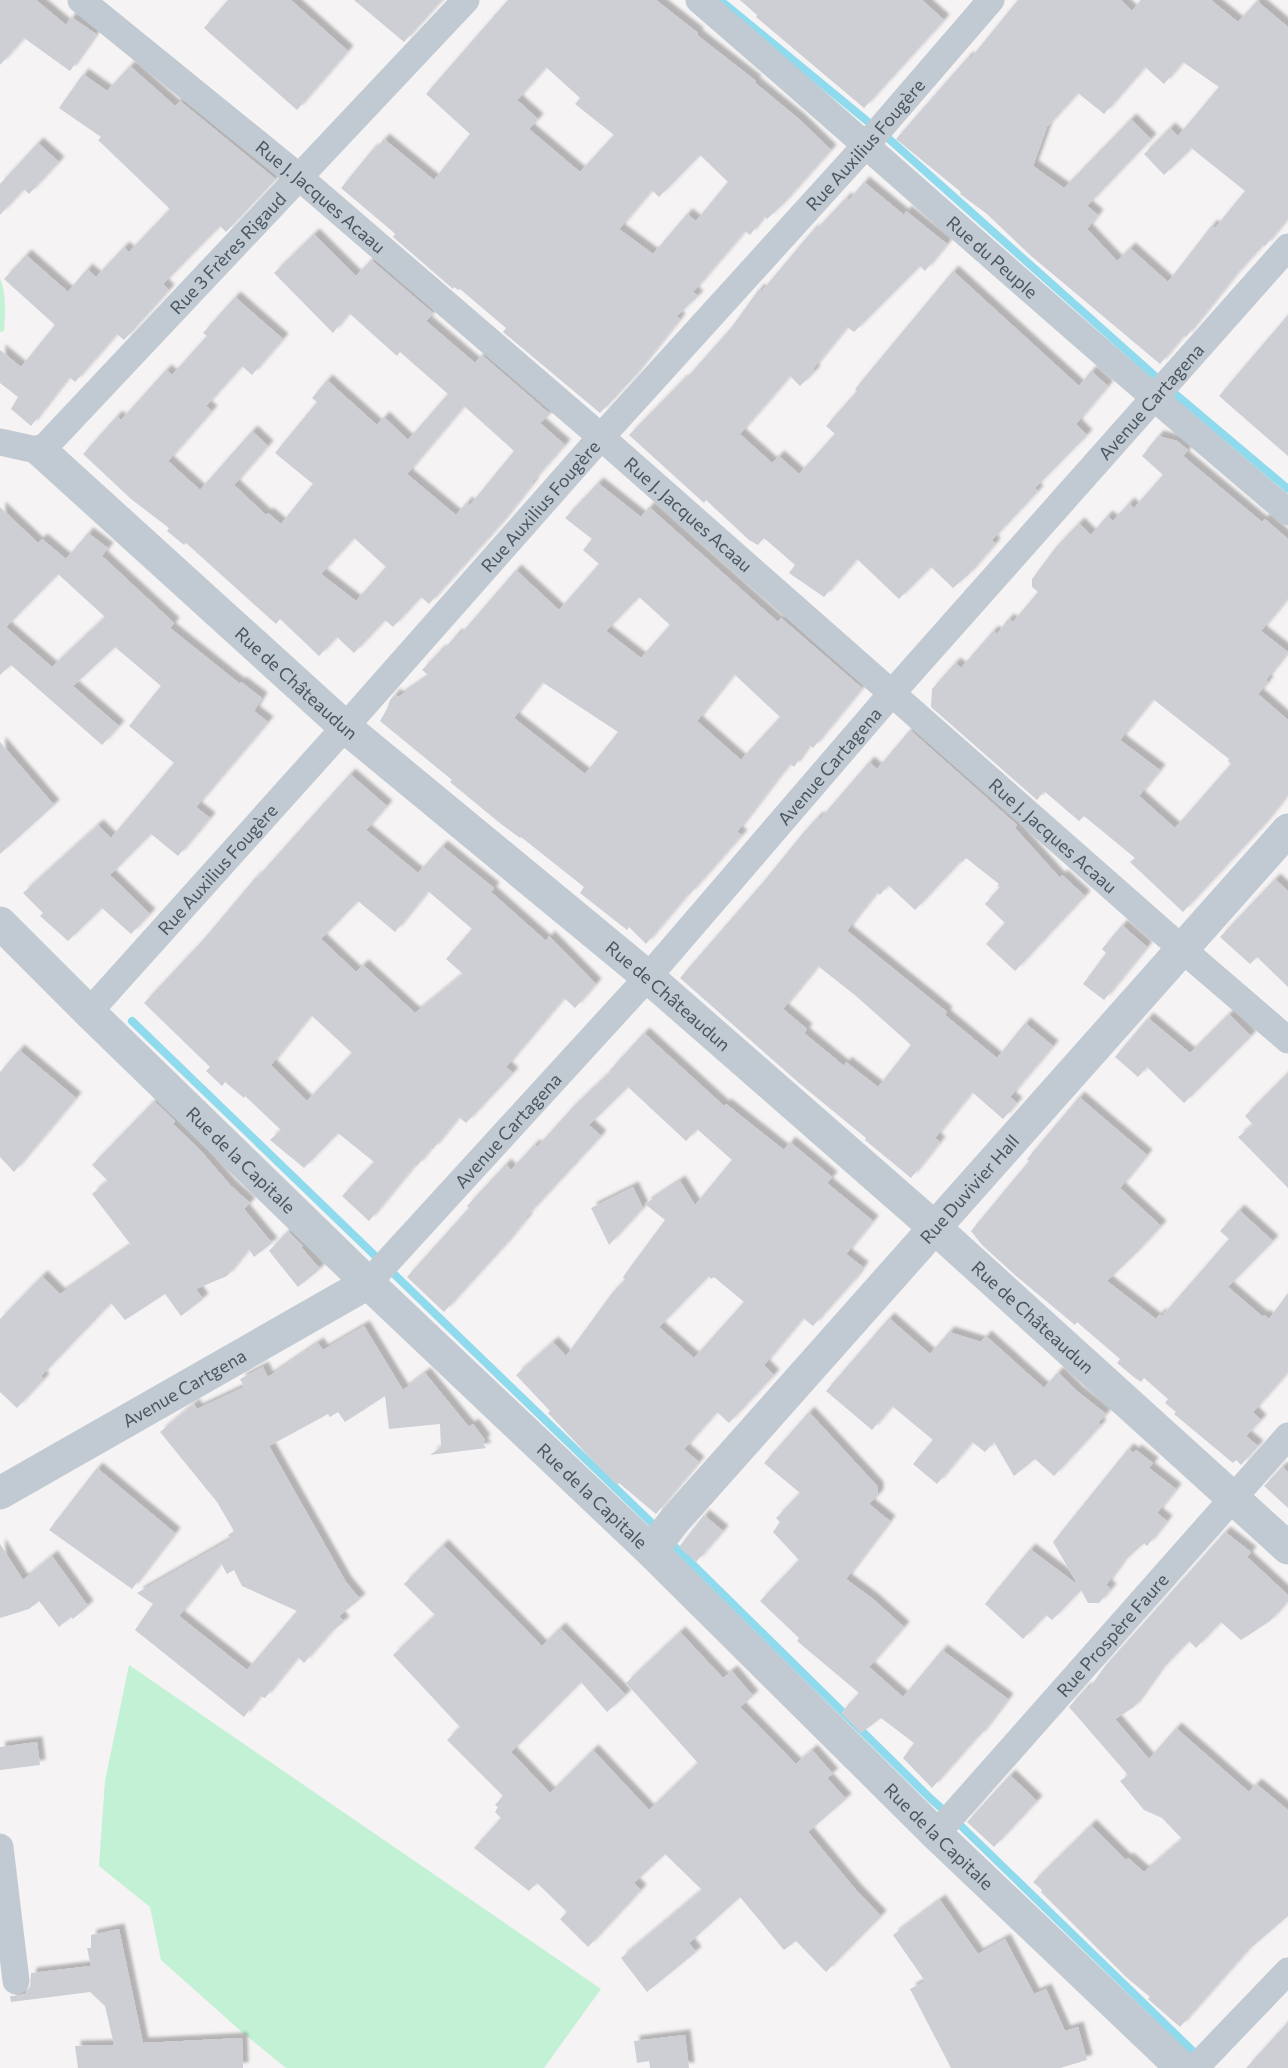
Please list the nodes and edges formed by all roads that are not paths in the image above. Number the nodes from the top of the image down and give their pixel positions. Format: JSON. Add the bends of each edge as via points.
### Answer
{"nodes":[{"id":1,"x":81,"y":0,"type":"edge"},
{"id":2,"x":466,"y":0,"type":"edge"},
{"id":3,"x":699,"y":0,"type":"edge"},
{"id":4,"x":991,"y":0,"type":"edge"},
{"id":5,"x":867,"y":145,"type":"junction"},
{"id":6,"x":299,"y":177,"type":"junction"},
{"id":7,"x":1288,"y":247,"type":"edge"},
{"id":8,"x":1153,"y":398,"type":"junction"},
{"id":9,"x":601,"y":437,"type":"junction"},
{"id":10,"x":0,"y":442,"type":"edge"},
{"id":11,"x":41,"y":451,"type":"junction"},
{"id":12,"x":1288,"y":512,"type":"edge"},
{"id":13,"x":892,"y":693,"type":"junction"},
{"id":14,"x":345,"y":728,"type":"junction"},
{"id":15,"x":1288,"y":830,"type":"edge"},
{"id":16,"x":0,"y":923,"type":"edge"},
{"id":17,"x":1182,"y":949,"type":"junction"},
{"id":18,"x":648,"y":977,"type":"junction"},
{"id":19,"x":88,"y":1012,"type":"junction"},
{"id":20,"x":1288,"y":1040,"type":"edge"},
{"id":21,"x":935,"y":1228,"type":"junction"},
{"id":22,"x":368,"y":1283,"type":"junction"},
{"id":23,"x":1288,"y":1436,"type":"edge"},
{"id":24,"x":0,"y":1493,"type":"edge"},
{"id":25,"x":1233,"y":1500,"type":"junction"},
{"id":26,"x":1288,"y":1548,"type":"edge"},
{"id":27,"x":651,"y":1551,"type":"junction"},
{"id":28,"x":936,"y":1834,"type":"junction"},
{"id":29,"x":0,"y":1847,"type":"edge"},
{"id":30,"x":1288,"y":1971,"type":"edge"},
{"id":31,"x":16,"y":1981,"type":"dead end"},
{"id":32,"x":1182,"y":2068,"type":"edge"},
{"id":33,"x":1195,"y":2068,"type":"edge"}],
"edges":[{"from":1,"to":6,"type":"street","name":"Rue J. Jacques Acaau"},
{"from":2,"to":6,"type":"street","name":"Rue 3 Frères Rigaud"},
{"from":3,"to":5,"type":"street","name":"Rue du Peuple"},
{"from":4,"to":5,"type":"street","name":"Rue Auxilius Fougère"},
{"from":5,"to":8,"type":"street","name":"Rue du Peuple"},
{"from":5,"to":9,"type":"street","name":"Rue Auxilius Fougère"},
{"from":6,"to":9,"type":"street","name":"Rue J. Jacques Acaau"},
{"from":6,"to":11,"type":"street","name":"Rue 3 Frères Rigaud"},
{"from":7,"to":8,"type":"street","name":"Avenue Cartagena"},
{"from":8,"to":12,"type":"street","name":"Rue du Peuple"},
{"from":8,"to":13,"type":"street","name":"Avenue Cartagena"},
{"from":9,"to":13,"type":"street","name":"Rue J. Jacques Acaau"},
{"from":9,"to":14,"type":"street","name":"Rue Auxilius Fougère"},
{"from":10,"to":11,"type":"street"},
{"from":11,"to":14,"type":"street","name":"Rue de Châteaudun"},
{"from":13,"to":17,"type":"street","name":"Rue J. Jacques Acaau"},
{"from":13,"to":18,"type":"street","name":"Avenue Cartagena"},
{"from":14,"to":18,"type":"street","name":"Rue de Châteaudun"},
{"from":14,"to":19,"type":"street","name":"Rue Auxilius Fougère"},
{"from":15,"to":17,"type":"street","name":"Rue Duvivier Hall"},
{"from":16,"to":19,"type":"street","name":"Rue de la Capitale"},
{"from":17,"to":20,"type":"street","name":"Rue J. Jacques Acaau"},
{"from":17,"to":21,"type":"street","name":"Rue Duvivier Hall"},
{"from":18,"to":21,"type":"street","name":"Rue de Châteaudun"},
{"from":18,"to":22,"type":"street","name":"Avenue Cartagena"},
{"from":19,"to":22,"type":"street","name":"Rue de la Capitale"},
{"from":21,"to":25,"type":"street","name":"Rue de Châteaudun"},
{"from":21,"to":27,"type":"street","name":"Rue Duvivier Hall"},
{"from":22,"to":24,"type":"street","name":"Avenue Cartgena"},
{"from":22,"to":27,"type":"street","name":"Rue de la Capitale"},
{"from":23,"to":25,"type":"street","name":"Rue Prospère Faure"},
{"from":25,"to":26,"type":"street","name":"Rue de Châteaudun"},
{"from":25,"to":28,"type":"street","name":"Rue Prospère Faure"},
{"from":27,"to":28,"type":"street","name":"Rue de la Capitale"},
{"from":28,"to":32,"type":"street","name":"Rue de la Capitale"},
{"from":29,"to":31,"type":"street"},
{"from":30,"to":33,"type":"street"}]}
